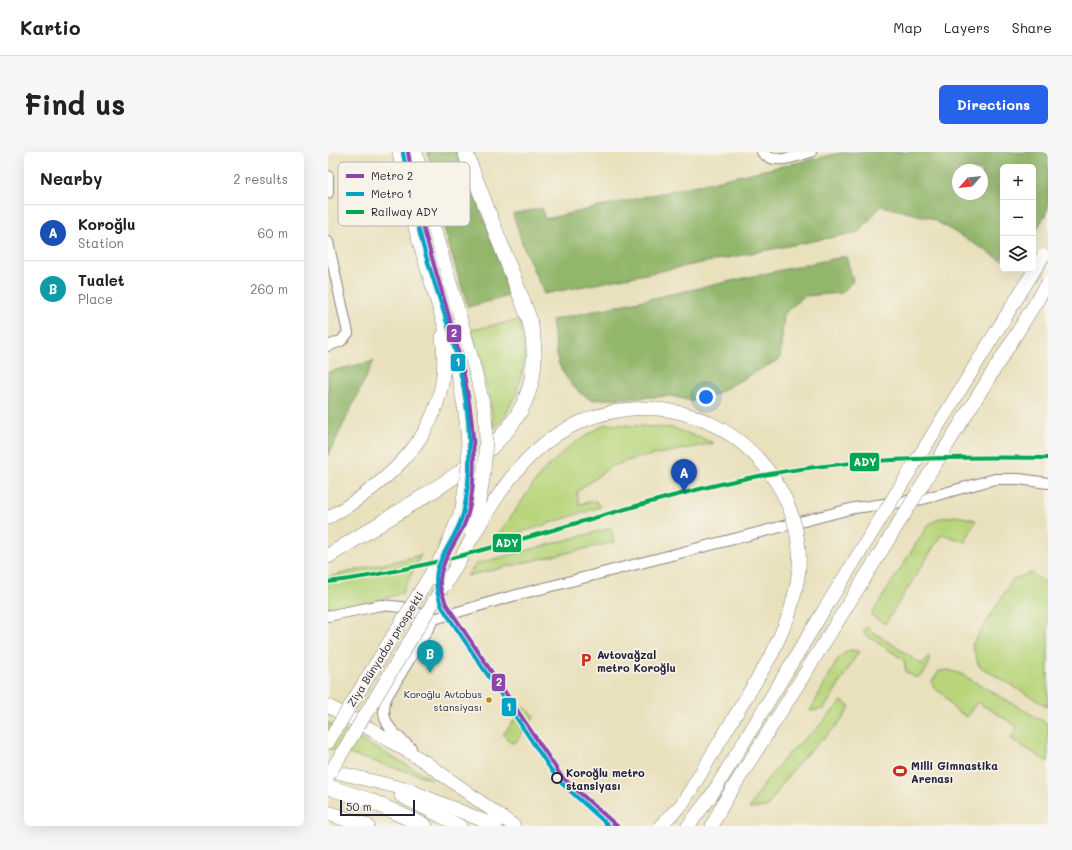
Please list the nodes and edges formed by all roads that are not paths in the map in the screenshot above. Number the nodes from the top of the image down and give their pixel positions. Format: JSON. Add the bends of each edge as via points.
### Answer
{"nodes":[{"id":1,"x":399,"y":152,"type":"edge"},
{"id":2,"x":416,"y":152,"type":"edge"},
{"id":3,"x":465,"y":152,"type":"edge"},
{"id":4,"x":762,"y":152,"type":"edge"},
{"id":5,"x":811,"y":152,"type":"edge"},
{"id":6,"x":401,"y":162,"type":"edge"},
{"id":7,"x":418,"y":162,"type":"edge"},
{"id":8,"x":469,"y":162,"type":"edge"},
{"id":9,"x":470,"y":165,"type":"edge"},
{"id":10,"x":328,"y":176,"type":"edge"},
{"id":11,"x":328,"y":193,"type":"edge"},
{"id":12,"x":416,"y":226,"type":"edge"},
{"id":13,"x":433,"y":226,"type":"edge"},
{"id":14,"x":328,"y":242,"type":"edge"},
{"id":15,"x":1045,"y":252,"type":"edge"},
{"id":16,"x":429,"y":275,"type":"junction"},
{"id":17,"x":1048,"y":283,"type":"edge"},
{"id":18,"x":328,"y":346,"type":"edge"},
{"id":19,"x":1048,"y":483,"type":"edge"},
{"id":20,"x":328,"y":518,"type":"edge"},
{"id":21,"x":328,"y":556,"type":"edge"},
{"id":22,"x":445,"y":585,"type":"junction"},
{"id":23,"x":328,"y":616,"type":"edge"},
{"id":24,"x":434,"y":619,"type":"junction"},
{"id":25,"x":328,"y":706,"type":"edge"},
{"id":26,"x":328,"y":742,"type":"edge"},
{"id":27,"x":425,"y":762,"type":"junction"},
{"id":28,"x":328,"y":763,"type":"edge"},
{"id":29,"x":328,"y":770,"type":"edge"},
{"id":30,"x":355,"y":776,"type":"junction"},
{"id":31,"x":330,"y":785,"type":"edge"},
{"id":32,"x":328,"y":813,"type":"edge"},
{"id":33,"x":367,"y":826,"type":"edge"},
{"id":34,"x":425,"y":826,"type":"edge"},
{"id":35,"x":460,"y":826,"type":"edge"},
{"id":36,"x":496,"y":826,"type":"edge"},
{"id":37,"x":514,"y":826,"type":"edge"},
{"id":38,"x":660,"y":826,"type":"edge"},
{"id":39,"x":688,"y":826,"type":"edge"},
{"id":40,"x":712,"y":826,"type":"edge"}],
"edges":[{"from":1,"to":6,"type":"main road","name":"Ziya Bünyadov prospekti"},
{"from":2,"to":7,"type":"main road","name":"Ziya Bünyadov prospekti","bridge":true},
{"from":3,"to":8,"type":"highway"},
{"from":4,"to":5,"type":"street","via":[[770,158],[782,159]]},
{"from":9,"to":21,"type":"highway","via":[[529,318],[535,346],[532,381],[526,400],[506,433],[483,456]]},
{"from":10,"to":11,"type":"street"},
{"from":12,"to":16,"type":"main road","name":"Ziya Bünyadov prospekti"},
{"from":13,"to":22,"type":"main road","name":"Ziya Bünyadov prospekti","bridge":true,"via":[[480,386],[486,427],[486,470],[480,502],[471,531]]},
{"from":14,"to":18,"type":"street","via":[[348,333],[341,341]]},
{"from":15,"to":39,"type":"main road","bridge":true,"via":[[711,796]]},
{"from":16,"to":20,"type":"main road","via":[[444,360],[439,393],[432,414],[415,448],[400,465],[365,495]]},
{"from":16,"to":26,"type":"main road","name":"Ziya Bünyadov prospekti","bridge":true,"via":[[460,379],[467,417],[468,459],[463,503],[445,551]]},
{"from":17,"to":40,"type":"main road","bridge":true,"via":[[723,804]]},
{"from":19,"to":24,"type":"street","via":[[995,479],[928,498],[854,508],[509,597]]},
{"from":22,"to":31,"type":"main road","name":"Ziya Bünyadov prospekti","bridge":true},
{"from":22,"to":38,"type":"main road","bridge":true,"via":[[497,498],[531,455],[565,430],[581,422],[621,411],[654,408],[694,416],[722,428],[755,454],[769,472],[790,510],[799,549],[796,591],[789,615],[772,654],[682,804]]},
{"from":23,"to":24,"type":"street","via":[[390,605]]},
{"from":24,"to":27,"type":"street","via":[[386,698],[383,708],[383,716],[392,732]]},
{"from":25,"to":27,"type":"main road","via":[[374,730]]},
{"from":27,"to":37,"type":"main road"},
{"from":28,"to":30,"type":"main road"},
{"from":29,"to":30,"type":"main road"},
{"from":30,"to":35,"type":"main road","via":[[409,799]]},
{"from":30,"to":36,"type":"main road","via":[[409,790]]},
{"from":31,"to":34,"type":"highway"},
{"from":32,"to":33,"type":"highway"}]}
